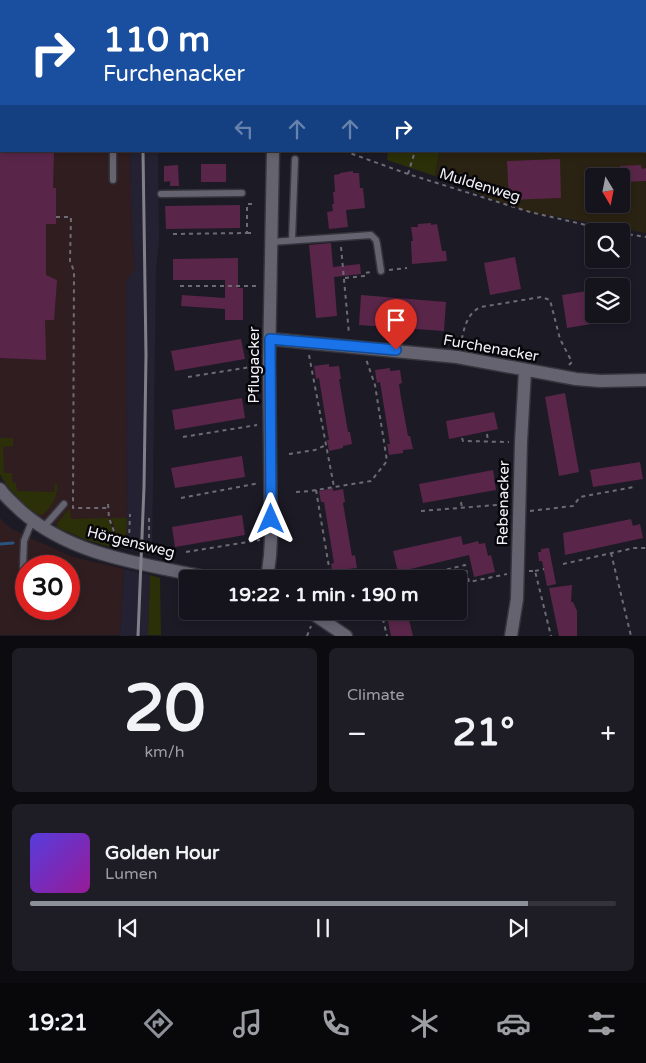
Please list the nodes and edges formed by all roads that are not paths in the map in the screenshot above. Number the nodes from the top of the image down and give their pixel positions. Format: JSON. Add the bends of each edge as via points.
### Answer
{"nodes":[{"id":1,"x":113,"y":152,"type":"edge"},
{"id":2,"x":273,"y":152,"type":"edge"},
{"id":3,"x":295,"y":159,"type":"dead end"},
{"id":4,"x":113,"y":180,"type":"dead end"},
{"id":5,"x":242,"y":193,"type":"dead end"},
{"id":6,"x":161,"y":194,"type":"dead end"},
{"id":7,"x":292,"y":240,"type":"junction"},
{"id":8,"x":271,"y":242,"type":"junction"},
{"id":9,"x":381,"y":271,"type":"dead end"},
{"id":10,"x":270,"y":339,"type":"junction"},
{"id":11,"x":525,"y":371,"type":"junction"},
{"id":12,"x":646,"y":380,"type":"edge"},
{"id":13,"x":0,"y":489,"type":"edge"},
{"id":14,"x":64,"y":504,"type":"dead end"},
{"id":15,"x":38,"y":525,"type":"junction"},
{"id":16,"x":23,"y":555,"type":"edge"},
{"id":17,"x":268,"y":570,"type":"edge"},
{"id":18,"x":179,"y":571,"type":"edge"},
{"id":19,"x":322,"y":620,"type":"edge"},
{"id":20,"x":346,"y":636,"type":"edge"},
{"id":21,"x":511,"y":636,"type":"edge"}],
"edges":[{"from":1,"to":4,"type":"lane"},
{"from":2,"to":8,"type":"street","name":"Pflugacker"},
{"from":3,"to":7,"type":"lane"},
{"from":5,"to":6,"type":"lane"},
{"from":7,"to":8,"type":"lane"},
{"from":7,"to":9,"type":"lane","via":[[367,234],[374,237],[377,244]]},
{"from":8,"to":10,"type":"street","name":"Pflugacker"},
{"from":10,"to":11,"type":"street","name":"Furchenacker","via":[[457,358]]},
{"from":10,"to":17,"type":"street","name":"Pflugacker","via":[[271,538]]},
{"from":11,"to":12,"type":"street","name":"Furchenacker","via":[[600,381]]},
{"from":11,"to":21,"type":"street","name":"Rebenacker","via":[[518,572]]},
{"from":13,"to":15,"type":"street","name":"Hörgensweg"},
{"from":14,"to":15,"type":"lane"},
{"from":15,"to":16,"type":"lane","via":[[24,541]]},
{"from":15,"to":18,"type":"street","name":"Hörgensweg","via":[[98,553]]},
{"from":19,"to":20,"type":"street"}]}
